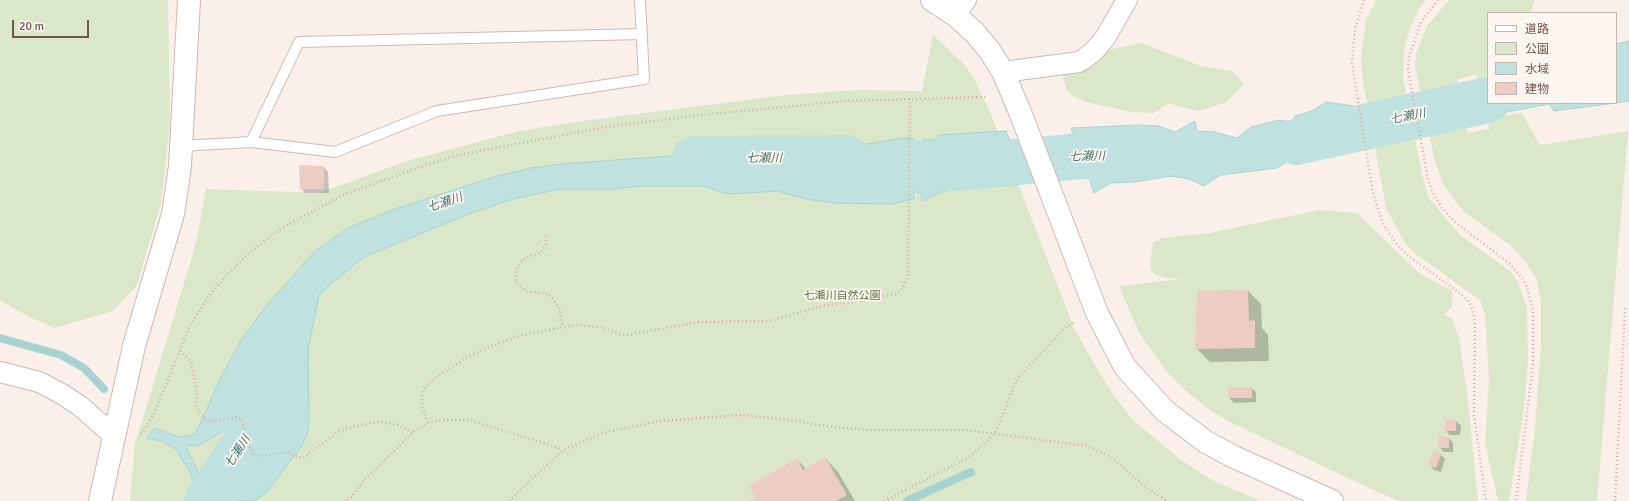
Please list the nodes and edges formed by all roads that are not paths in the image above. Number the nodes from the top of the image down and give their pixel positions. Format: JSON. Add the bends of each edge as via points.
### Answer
{"nodes":[{"id":1,"x":189,"y":0,"type":"edge"},
{"id":2,"x":640,"y":0,"type":"edge"},
{"id":3,"x":932,"y":0,"type":"edge"},
{"id":4,"x":1127,"y":0,"type":"edge"},
{"id":5,"x":961,"y":7,"type":"edge"},
{"id":6,"x":642,"y":34,"type":"junction"},
{"id":7,"x":1003,"y":72,"type":"junction"},
{"id":8,"x":252,"y":142,"type":"junction"},
{"id":9,"x":181,"y":146,"type":"junction"},
{"id":10,"x":0,"y":372,"type":"edge"},
{"id":11,"x":113,"y":435,"type":"junction"},
{"id":12,"x":100,"y":501,"type":"edge"},
{"id":13,"x":1332,"y":501,"type":"edge"}],
"edges":[{"from":1,"to":9,"type":"street"},
{"from":2,"to":6,"type":"lane"},
{"from":3,"to":5,"type":"street"},
{"from":4,"to":7,"type":"street","via":[[1105,38],[1084,59],[1078,62]]},
{"from":5,"to":7,"type":"street"},
{"from":6,"to":8,"type":"lane","via":[[644,79],[437,111],[334,152]]},
{"from":6,"to":8,"type":"lane","via":[[299,42]]},
{"from":7,"to":13,"type":"street","via":[[1086,285],[1106,332],[1125,367],[1165,411],[1206,442]]},
{"from":8,"to":9,"type":"lane"},
{"from":9,"to":11,"type":"street","via":[[173,214],[134,346]]},
{"from":10,"to":11,"type":"street","via":[[39,382],[62,394]]},
{"from":11,"to":12,"type":"street"}]}
